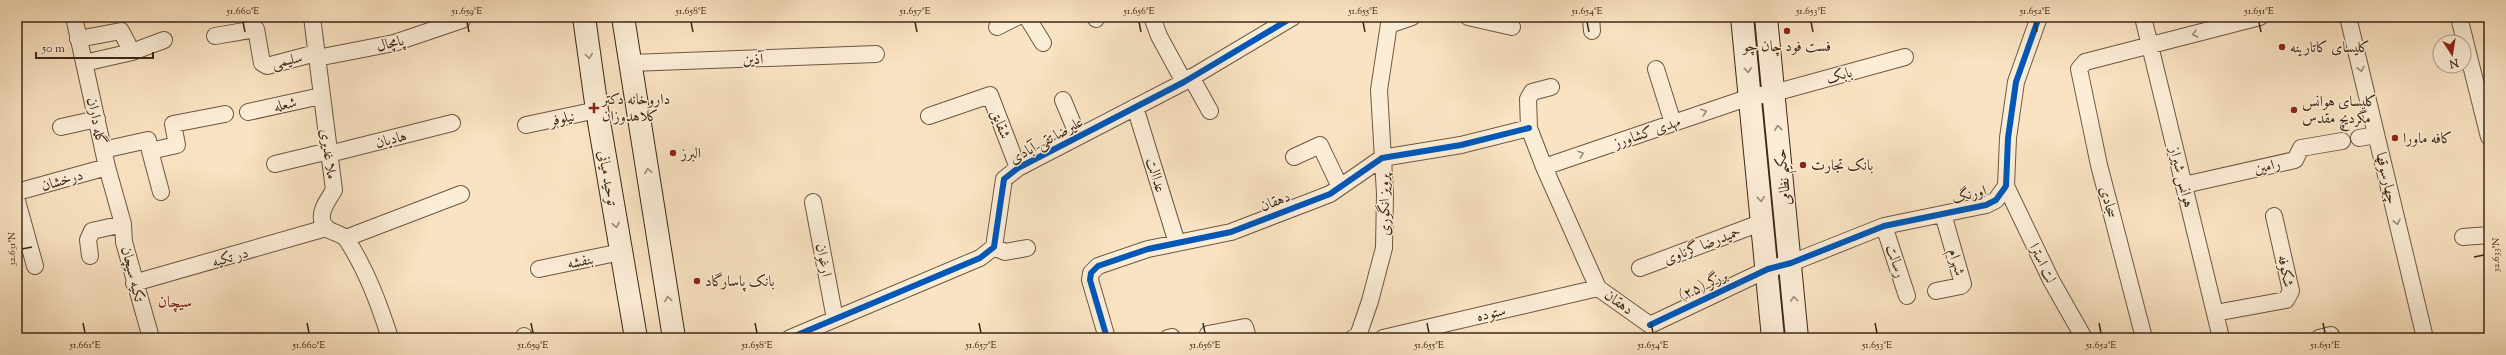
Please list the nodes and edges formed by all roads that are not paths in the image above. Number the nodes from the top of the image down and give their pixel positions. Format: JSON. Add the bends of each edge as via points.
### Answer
{"nodes":[{"id":1,"x":74,"y":17,"type":"edge"},
{"id":2,"x":312,"y":17,"type":"edge"},
{"id":3,"x":584,"y":17,"type":"edge"},
{"id":4,"x":623,"y":17,"type":"edge"},
{"id":5,"x":1017,"y":17,"type":"edge"},
{"id":6,"x":1027,"y":17,"type":"edge"},
{"id":7,"x":1152,"y":17,"type":"edge"},
{"id":8,"x":1293,"y":17,"type":"edge"},
{"id":9,"x":1412,"y":17,"type":"edge"},
{"id":10,"x":1468,"y":17,"type":"edge"},
{"id":11,"x":1742,"y":17,"type":"edge"},
{"id":12,"x":1766,"y":17,"type":"edge"},
{"id":13,"x":2039,"y":17,"type":"edge"},
{"id":14,"x":2142,"y":17,"type":"edge"},
{"id":15,"x":2260,"y":17,"type":"edge"},
{"id":16,"x":2348,"y":17,"type":"edge"},
{"id":17,"x":2459,"y":17,"type":"edge"},
{"id":18,"x":462,"y":20,"type":"dead end"},
{"id":19,"x":1390,"y":21,"type":"edge"},
{"id":20,"x":997,"y":27,"type":"dead end"},
{"id":21,"x":1512,"y":27,"type":"dead end"},
{"id":22,"x":215,"y":36,"type":"dead end"},
{"id":23,"x":78,"y":39,"type":"junction"},
{"id":24,"x":164,"y":40,"type":"dead end"},
{"id":25,"x":1043,"y":43,"type":"dead end"},
{"id":26,"x":2150,"y":45,"type":"junction"},
{"id":27,"x":132,"y":52,"type":"junction"},
{"id":28,"x":876,"y":54,"type":"dead end"},
{"id":29,"x":316,"y":56,"type":"junction"},
{"id":30,"x":1905,"y":57,"type":"dead end"},
{"id":31,"x":84,"y":63,"type":"junction"},
{"id":32,"x":630,"y":63,"type":"junction"},
{"id":33,"x":1656,"y":69,"type":"dead end"},
{"id":34,"x":1187,"y":80,"type":"junction"},
{"id":35,"x":1551,"y":87,"type":"dead end"},
{"id":36,"x":1774,"y":93,"type":"junction"},
{"id":37,"x":322,"y":96,"type":"junction"},
{"id":38,"x":1750,"y":97,"type":"junction"},
{"id":39,"x":1062,"y":100,"type":"dead end"},
{"id":40,"x":1135,"y":107,"type":"junction"},
{"id":41,"x":597,"y":110,"type":"junction"},
{"id":42,"x":1210,"y":111,"type":"dead end"},
{"id":43,"x":248,"y":112,"type":"dead end"},
{"id":44,"x":225,"y":114,"type":"dead end"},
{"id":45,"x":930,"y":116,"type":"dead end"},
{"id":46,"x":97,"y":119,"type":"junction"},
{"id":47,"x":452,"y":123,"type":"dead end"},
{"id":48,"x":1673,"y":123,"type":"junction"},
{"id":49,"x":526,"y":125,"type":"dead end"},
{"id":50,"x":61,"y":126,"type":"dead end"},
{"id":51,"x":1529,"y":128,"type":"junction"},
{"id":52,"x":2376,"y":135,"type":"junction"},
{"id":53,"x":1078,"y":136,"type":"junction"},
{"id":54,"x":2489,"y":137,"type":"edge"},
{"id":55,"x":2359,"y":138,"type":"dead end"},
{"id":56,"x":2342,"y":141,"type":"dead end"},
{"id":57,"x":103,"y":150,"type":"junction"},
{"id":58,"x":150,"y":151,"type":"junction"},
{"id":59,"x":329,"y":152,"type":"junction"},
{"id":60,"x":1294,"y":157,"type":"dead end"},
{"id":61,"x":1382,"y":158,"type":"junction"},
{"id":62,"x":275,"y":164,"type":"dead end"},
{"id":63,"x":107,"y":167,"type":"junction"},
{"id":64,"x":1544,"y":167,"type":"junction"},
{"id":65,"x":1018,"y":168,"type":"junction"},
{"id":66,"x":2184,"y":185,"type":"junction"},
{"id":67,"x":2006,"y":186,"type":"junction"},
{"id":68,"x":1340,"y":187,"type":"junction"},
{"id":69,"x":17,"y":192,"type":"edge"},
{"id":70,"x":161,"y":192,"type":"dead end"},
{"id":71,"x":461,"y":194,"type":"dead end"},
{"id":72,"x":17,"y":201,"type":"edge"},
{"id":73,"x":813,"y":202,"type":"dead end"},
{"id":74,"x":1943,"y":214,"type":"junction"},
{"id":75,"x":2274,"y":216,"type":"dead end"},
{"id":76,"x":1763,"y":222,"type":"junction"},
{"id":77,"x":123,"y":224,"type":"junction"},
{"id":78,"x":1884,"y":226,"type":"junction"},
{"id":79,"x":326,"y":228,"type":"junction"},
{"id":80,"x":2489,"y":235,"type":"edge"},
{"id":81,"x":2463,"y":237,"type":"dead end"},
{"id":82,"x":346,"y":238,"type":"junction"},
{"id":83,"x":1177,"y":243,"type":"junction"},
{"id":84,"x":994,"y":247,"type":"junction"},
{"id":85,"x":1027,"y":248,"type":"dead end"},
{"id":86,"x":621,"y":252,"type":"junction"},
{"id":87,"x":90,"y":256,"type":"dead end"},
{"id":88,"x":1791,"y":263,"type":"junction"},
{"id":89,"x":35,"y":266,"type":"dead end"},
{"id":90,"x":1640,"y":268,"type":"dead end"},
{"id":91,"x":539,"y":269,"type":"dead end"},
{"id":92,"x":1768,"y":269,"type":"junction"},
{"id":93,"x":134,"y":283,"type":"junction"},
{"id":94,"x":1598,"y":288,"type":"junction"},
{"id":95,"x":1936,"y":291,"type":"dead end"},
{"id":96,"x":1907,"y":296,"type":"dead end"},
{"id":97,"x":2215,"y":313,"type":"junction"},
{"id":98,"x":835,"y":319,"type":"junction"},
{"id":99,"x":1651,"y":331,"type":"edge"},
{"id":100,"x":1208,"y":334,"type":"dead end"},
{"id":101,"x":1357,"y":337,"type":"edge"},
{"id":102,"x":151,"y":338,"type":"edge"},
{"id":103,"x":390,"y":338,"type":"edge"},
{"id":104,"x":636,"y":338,"type":"edge"},
{"id":105,"x":674,"y":338,"type":"edge"},
{"id":106,"x":790,"y":338,"type":"edge"},
{"id":107,"x":1107,"y":338,"type":"edge"},
{"id":108,"x":1248,"y":338,"type":"edge"},
{"id":109,"x":1383,"y":338,"type":"edge"},
{"id":110,"x":1773,"y":338,"type":"edge"},
{"id":111,"x":1797,"y":338,"type":"edge"},
{"id":112,"x":2084,"y":338,"type":"edge"},
{"id":113,"x":2144,"y":338,"type":"edge"},
{"id":114,"x":2221,"y":338,"type":"edge"},
{"id":115,"x":2425,"y":338,"type":"edge"}],
"edges":[{"from":1,"to":23,"type":"street","name":"گله داران"},
{"from":2,"to":29,"type":"street","name":"ملا غدیری"},
{"from":3,"to":41,"type":"main road","name":"توحید میانی","one_way":true},
{"from":4,"to":32,"type":"main road"},
{"from":5,"to":20,"type":"street"},
{"from":6,"to":25,"type":"street"},
{"from":7,"to":34,"type":"street","via":[[1159,36]]},
{"from":8,"to":34,"type":"street","name":"علیرضا تقی آبادی"},
{"from":9,"to":19,"type":"street"},
{"from":10,"to":21,"type":"street"},
{"from":11,"to":38,"type":"main road","name":"حکیم نظامی","one_way":true},
{"from":12,"to":36,"type":"main road","name":"حکیم نظامی"},
{"from":13,"to":67,"type":"street","name":"اورنگ","via":[[2016,82],[2008,138]]},
{"from":14,"to":26,"type":"street","name":"هوانس شیراز"},
{"from":15,"to":26,"type":"street","one_way":true},
{"from":16,"to":52,"type":"street","name":"چهارسوقها","one_way":true},
{"from":17,"to":54,"type":"street"},
{"from":18,"to":29,"type":"street","name":"پامچال","via":[[394,43]]},
{"from":19,"to":61,"type":"street","name":"پرویز انگوری","via":[[1379,90]]},
{"from":22,"to":29,"type":"street","name":"سلیمی","via":[[256,30],[262,63],[267,66]]},
{"from":23,"to":27,"type":"street","via":[[121,31]]},
{"from":23,"to":31,"type":"street","name":"گله داران"},
{"from":24,"to":27,"type":"street"},
{"from":26,"to":66,"type":"street","name":"هوانس شیراز"},
{"from":26,"to":113,"type":"street","name":"سجادی","via":[[2081,65],[2080,69],[2099,165]]},
{"from":27,"to":31,"type":"street"},
{"from":28,"to":32,"type":"street","name":"آذین"},
{"from":29,"to":37,"type":"street","name":"ملا غدیری"},
{"from":30,"to":36,"type":"street","name":"بابک"},
{"from":31,"to":46,"type":"street","name":"گله داران"},
{"from":105,"to":32,"type":"main road","one_way":true},
{"from":33,"to":48,"type":"street"},
{"from":34,"to":40,"type":"street","name":"علیرضا تقی آبادی"},
{"from":34,"to":42,"type":"street"},
{"from":35,"to":51,"type":"street","via":[[1529,95]]},
{"from":36,"to":38,"type":"street","name":"بابک"},
{"from":88,"to":36,"type":"main road","name":"حکیم نظامی","one_way":true},
{"from":37,"to":43,"type":"street","name":"شعله"},
{"from":37,"to":59,"type":"street","name":"ملا غدیری"},
{"from":48,"to":38,"type":"street","name":"مهدی کشاورز","one_way":true},
{"from":38,"to":76,"type":"main road","name":"حکیم نظامی","one_way":true},
{"from":39,"to":53,"type":"street"},
{"from":40,"to":53,"type":"street","name":"علیرضا تقی آبادی"},
{"from":40,"to":83,"type":"street","name":"عداالت"},
{"from":41,"to":49,"type":"street","name":"نیلوفر"},
{"from":41,"to":86,"type":"main road","name":"توحید میانی","one_way":true},
{"from":44,"to":58,"type":"street","via":[[173,124],[177,145]]},
{"from":45,"to":65,"type":"street","name":"شقایق","via":[[990,95]]},
{"from":46,"to":50,"type":"street"},
{"from":46,"to":57,"type":"street","name":"گله داران"},
{"from":47,"to":59,"type":"street","name":"هادیان"},
{"from":64,"to":48,"type":"street","name":"مهدی کشاورز","one_way":true},
{"from":51,"to":61,"type":"street","name":"دهقان","via":[[1462,145]]},
{"from":51,"to":64,"type":"street","name":"دهقان"},
{"from":52,"to":55,"type":"street"},
{"from":52,"to":115,"type":"street","name":"چهارسوقها","one_way":true},
{"from":53,"to":65,"type":"street","name":"علیرضا تقی آبادی"},
{"from":56,"to":66,"type":"street","name":"رامین","via":[[2301,148],[2296,160]]},
{"from":57,"to":58,"type":"street","via":[[148,140]]},
{"from":57,"to":63,"type":"street","name":"گله داران"},
{"from":58,"to":70,"type":"street"},
{"from":59,"to":62,"type":"street","name":"هادیان"},
{"from":59,"to":79,"type":"street","name":"ملا غدیری","via":[[334,190],[322,210],[322,220]]},
{"from":60,"to":68,"type":"street","via":[[1320,145]]},
{"from":61,"to":68,"type":"street","name":"دهقان"},
{"from":61,"to":101,"type":"street","name":"پرویز انگوری","via":[[1384,248]]},
{"from":63,"to":69,"type":"street","name":"درخشان"},
{"from":63,"to":77,"type":"street","name":"گله داران"},
{"from":64,"to":94,"type":"street","name":"دهقان"},
{"from":65,"to":84,"type":"street","name":"علیرضا تقی آبادی","via":[[1004,179]]},
{"from":66,"to":97,"type":"street","name":"هوانس شیراز"},
{"from":67,"to":74,"type":"street","name":"اورنگ","via":[[1996,200],[1986,206]]},
{"from":67,"to":112,"type":"street","name":"لت استرا","via":[[2051,280]]},
{"from":68,"to":83,"type":"street","name":"دهقان","via":[[1330,194],[1231,232]]},
{"from":71,"to":82,"type":"street"},
{"from":72,"to":89,"type":"street"},
{"from":73,"to":98,"type":"street","name":"ارغوان"},
{"from":74,"to":78,"type":"street","name":"اورنگ"},
{"from":74,"to":95,"type":"street","name":"شهرام","via":[[1963,284]]},
{"from":75,"to":97,"type":"street","name":"شکوفه","via":[[2290,296],[2286,300]]},
{"from":76,"to":90,"type":"street","name":"حمیدرضا گرناوی"},
{"from":76,"to":92,"type":"main road","name":"حکیم نظامی"},
{"from":77,"to":87,"type":"street","via":[[92,231],[88,240]]},
{"from":77,"to":93,"type":"street","name":"تکیه سیچان","via":[[124,242]]},
{"from":78,"to":88,"type":"street","name":"اورنگ"},
{"from":78,"to":96,"type":"street","name":"رسالت"},
{"from":79,"to":82,"type":"street"},
{"from":79,"to":93,"type":"street","name":"در تکیه"},
{"from":80,"to":81,"type":"street"},
{"from":82,"to":103,"type":"street","via":[[373,288]]},
{"from":83,"to":107,"type":"street","name":"دهقان","via":[[1148,249],[1098,266],[1091,272],[1090,280]]},
{"from":84,"to":85,"type":"street","via":[[1005,252]]},
{"from":84,"to":98,"type":"street","via":[[980,258]]},
{"from":86,"to":91,"type":"street","name":"بنفشه"},
{"from":86,"to":104,"type":"main road","name":"توحید میانی"},
{"from":88,"to":92,"type":"street","name":"برزگر (۲۵)"},
{"from":111,"to":88,"type":"main road","name":"حکیم نظامی","one_way":true},
{"from":92,"to":99,"type":"street","name":"برزگر (۲۵)"},
{"from":92,"to":110,"type":"main road","name":"حکیم نظامی"},
{"from":93,"to":102,"type":"street","name":"تکیه سیچان"},
{"from":94,"to":99,"type":"street","name":"دهقان"},
{"from":94,"to":109,"type":"street","name":"ستوده"},
{"from":97,"to":114,"type":"street","name":"هوانس شیراز"},
{"from":98,"to":106,"type":"street"},
{"from":100,"to":108,"type":"street","via":[[1245,327]]}]}
